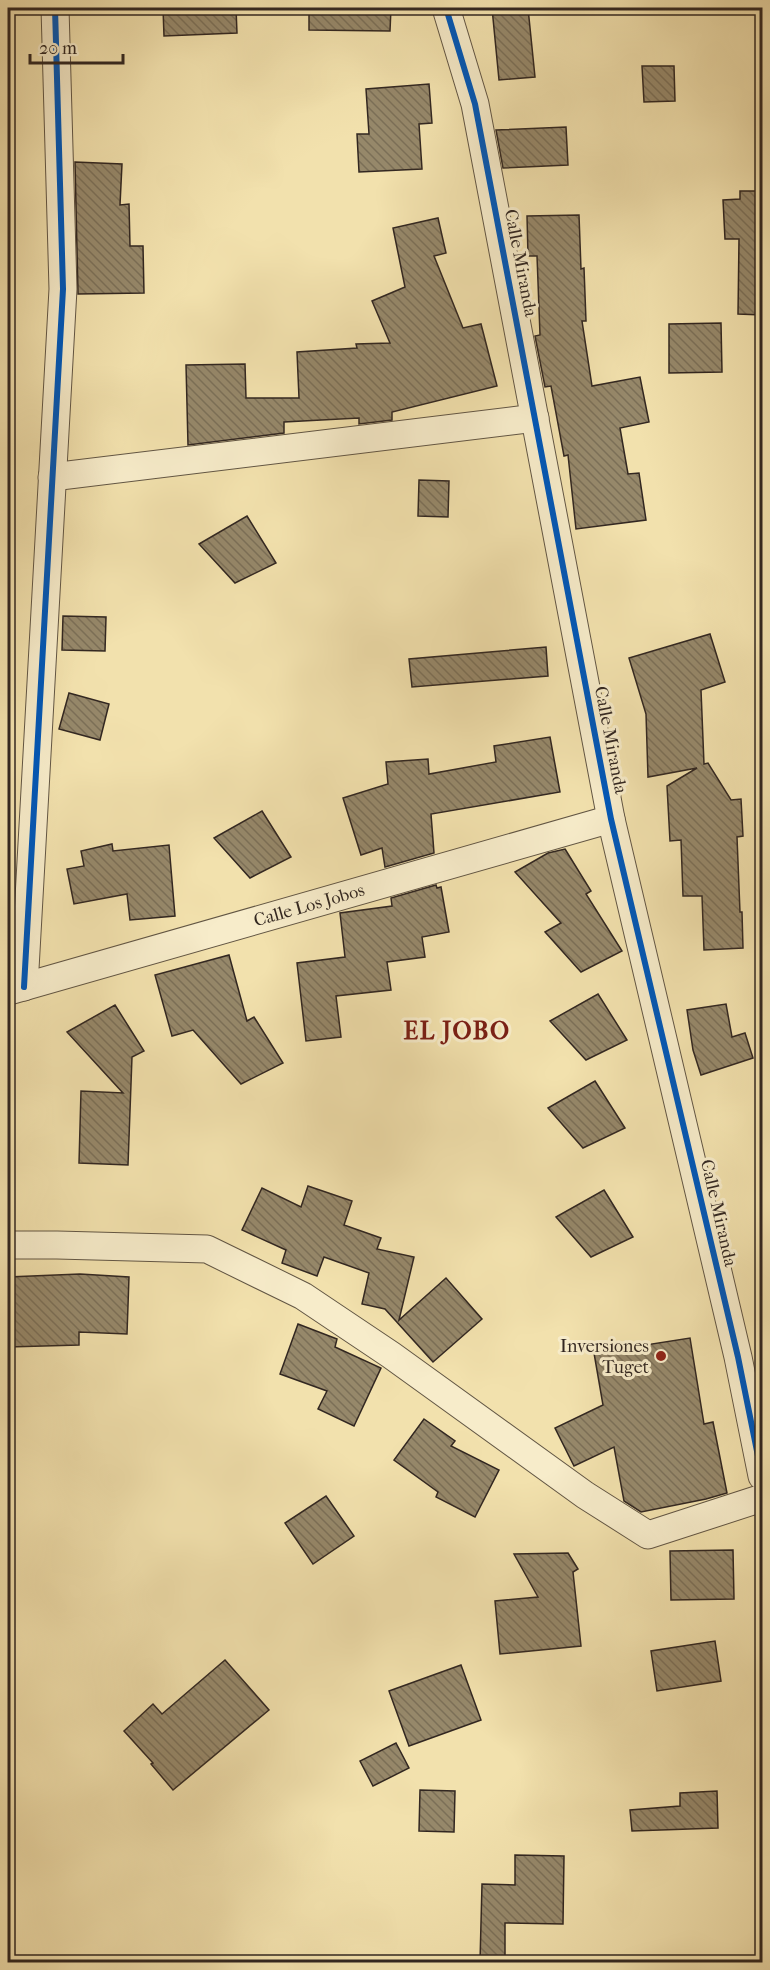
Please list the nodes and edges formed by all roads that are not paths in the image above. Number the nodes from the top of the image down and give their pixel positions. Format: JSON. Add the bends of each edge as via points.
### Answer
{"nodes":[{"id":1,"x":54,"y":8,"type":"edge"},
{"id":2,"x":446,"y":8,"type":"edge"},
{"id":3,"x":535,"y":418,"type":"junction"},
{"id":4,"x":52,"y":477,"type":"junction"},
{"id":5,"x":611,"y":819,"type":"junction"},
{"id":6,"x":16,"y":989,"type":"edge"},
{"id":7,"x":8,"y":1245,"type":"edge"},
{"id":8,"x":762,"y":1476,"type":"edge"},
{"id":9,"x":762,"y":1498,"type":"edge"}],
"edges":[{"from":1,"to":4,"type":"street","via":[[63,289]]},
{"from":2,"to":3,"type":"street","name":"Calle Miranda","via":[[475,104]]},
{"from":3,"to":4,"type":"street"},
{"from":3,"to":5,"type":"street","name":"Calle Miranda"},
{"from":4,"to":6,"type":"street"},
{"from":5,"to":6,"type":"street","name":"Calle Los Jobos"},
{"from":5,"to":8,"type":"street","name":"Calle Miranda","via":[[738,1358]]},
{"from":7,"to":9,"type":"street","via":[[207,1250],[303,1296],[648,1535]]}]}
